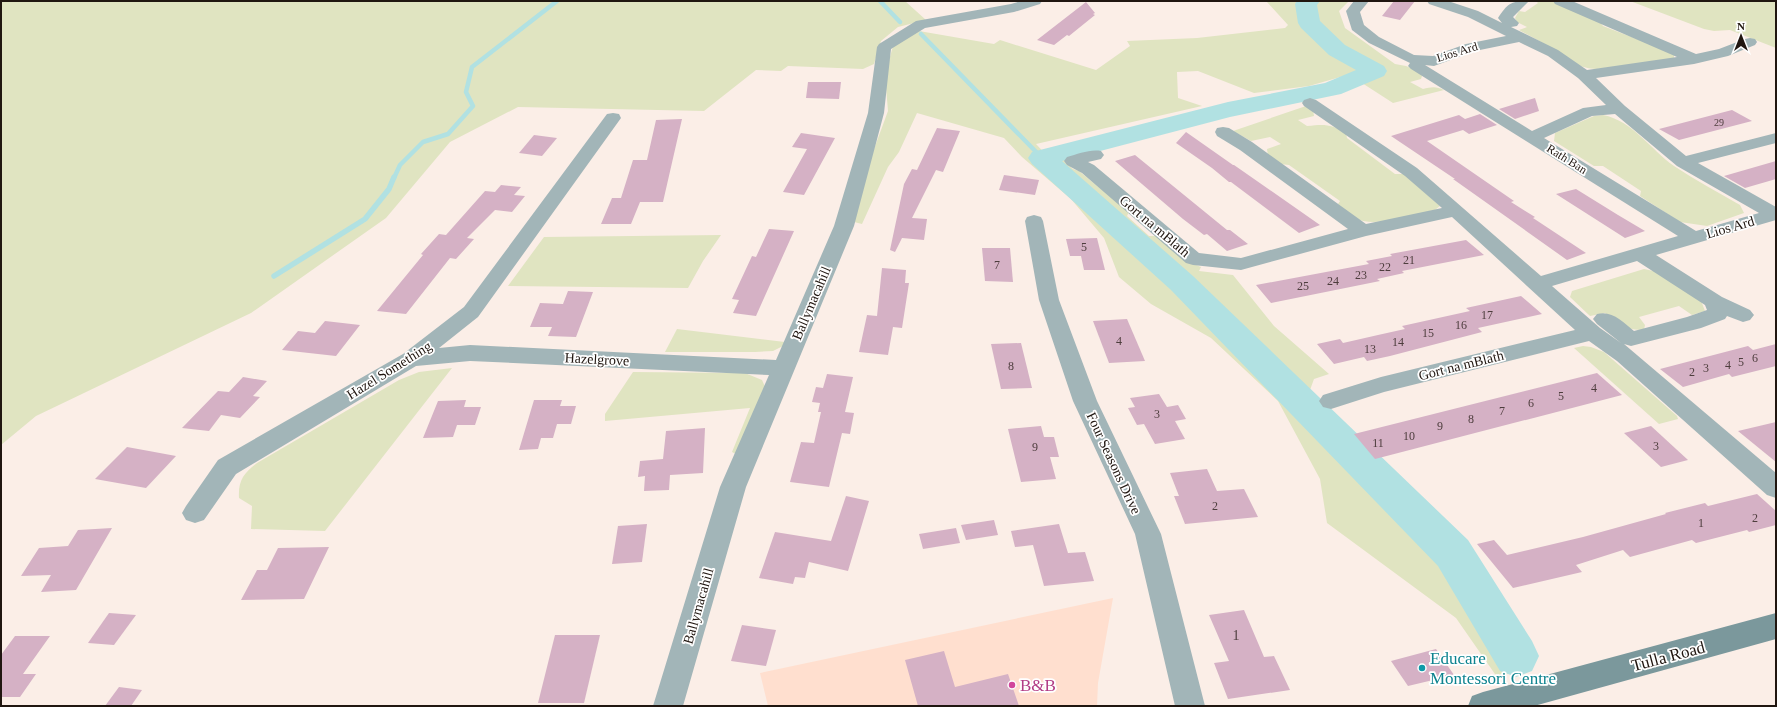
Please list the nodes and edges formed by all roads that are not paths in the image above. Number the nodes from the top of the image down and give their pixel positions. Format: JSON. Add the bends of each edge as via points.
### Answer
{"nodes":[{"id":1,"x":1035,"y":1,"type":"edge"},
{"id":2,"x":1362,"y":1,"type":"edge"},
{"id":3,"x":1434,"y":1,"type":"edge"},
{"id":4,"x":1522,"y":1,"type":"edge"},
{"id":5,"x":1560,"y":1,"type":"edge"},
{"id":6,"x":1512,"y":23,"type":"dead end"},
{"id":7,"x":1522,"y":37,"type":"junction"},
{"id":8,"x":1750,"y":42,"type":"dead end"},
{"id":9,"x":1694,"y":59,"type":"junction"},
{"id":10,"x":1416,"y":66,"type":"dead end"},
{"id":11,"x":1584,"y":74,"type":"junction"},
{"id":12,"x":1440,"y":81,"type":"junction"},
{"id":13,"x":1423,"y":85,"type":"dead end"},
{"id":14,"x":1310,"y":102,"type":"dead end"},
{"id":15,"x":1619,"y":109,"type":"junction"},
{"id":16,"x":613,"y":118,"type":"dead end"},
{"id":17,"x":1331,"y":118,"type":"junction"},
{"id":18,"x":1310,"y":122,"type":"dead end"},
{"id":19,"x":1223,"y":132,"type":"dead end"},
{"id":20,"x":1532,"y":137,"type":"junction"},
{"id":21,"x":1776,"y":138,"type":"edge"},
{"id":22,"x":1095,"y":155,"type":"dead end"},
{"id":23,"x":1683,"y":162,"type":"junction"},
{"id":24,"x":1456,"y":211,"type":"junction"},
{"id":25,"x":1776,"y":214,"type":"edge"},
{"id":26,"x":1034,"y":221,"type":"dead end"},
{"id":27,"x":1363,"y":231,"type":"junction"},
{"id":28,"x":1694,"y":238,"type":"junction"},
{"id":29,"x":1640,"y":254,"type":"junction"},
{"id":30,"x":1537,"y":284,"type":"junction"},
{"id":31,"x":1715,"y":302,"type":"junction"},
{"id":32,"x":1743,"y":315,"type":"dead end"},
{"id":33,"x":1598,"y":326,"type":"junction"},
{"id":34,"x":411,"y":358,"type":"junction"},
{"id":35,"x":783,"y":368,"type":"junction"},
{"id":36,"x":1331,"y":401,"type":"dead end"},
{"id":37,"x":1776,"y":488,"type":"edge"},
{"id":38,"x":195,"y":513,"type":"dead end"},
{"id":39,"x":1776,"y":626,"type":"edge"},
{"id":40,"x":668,"y":706,"type":"edge"},
{"id":41,"x":1190,"y":706,"type":"edge"},
{"id":42,"x":1483,"y":706,"type":"edge"}],
"edges":[{"from":1,"to":35,"type":"street","name":"Ballymacahill","via":[[1014,8],[921,24],[884,47],[876,112],[844,226]]},
{"from":2,"to":7,"type":"street","name":"Lios Ard","via":[[1353,11],[1357,27],[1374,40],[1411,59],[1434,60],[1471,47]]},
{"from":3,"to":7,"type":"street","name":"Lios Ard","via":[[1473,14]]},
{"from":4,"to":6,"type":"street","via":[[1505,18]]},
{"from":5,"to":9,"type":"street"},
{"from":7,"to":11,"type":"street","name":"Lios Ard","via":[[1553,53]]},
{"from":8,"to":9,"type":"street","via":[[1723,53]]},
{"from":9,"to":11,"type":"street"},
{"from":10,"to":12,"type":"street","name":"Rath Ban"},
{"from":11,"to":15,"type":"street","name":"Lios Ard"},
{"from":12,"to":13,"type":"street"},
{"from":12,"to":20,"type":"street","name":"Rath Ban"},
{"from":14,"to":17,"type":"street"},
{"from":15,"to":20,"type":"street","via":[[1589,111]]},
{"from":15,"to":23,"type":"street","name":"Lios Ard"},
{"from":16,"to":34,"type":"street","name":"Hazel Something","via":[[471,312]]},
{"from":17,"to":18,"type":"street"},
{"from":17,"to":24,"type":"street","via":[[1410,172]]},
{"from":19,"to":27,"type":"street","via":[[1253,144]]},
{"from":20,"to":28,"type":"street","name":"Rath Ban"},
{"from":21,"to":23,"type":"street"},
{"from":22,"to":27,"type":"street","name":"Gort na mBlath","via":[[1073,161],[1088,169],[1193,259],[1241,264]]},
{"from":23,"to":25,"type":"street","name":"Lios Ard"},
{"from":24,"to":27,"type":"street","name":"Gort na mBlath"},
{"from":24,"to":30,"type":"street"},
{"from":25,"to":28,"type":"street","name":"Lios Ard"},
{"from":26,"to":41,"type":"street","name":"Four Seasons Drive","via":[[1049,300],[1085,401],[1148,534]]},
{"from":28,"to":29,"type":"street","name":"Lios Ard"},
{"from":29,"to":30,"type":"street"},
{"from":29,"to":31,"type":"street"},
{"from":30,"to":33,"type":"street"},
{"from":31,"to":32,"type":"street"},
{"from":31,"to":33,"type":"street","via":[[1718,314],[1631,339]]},
{"from":33,"to":36,"type":"street","name":"Gort na mBlath"},
{"from":33,"to":37,"type":"street","via":[[1625,356]]},
{"from":34,"to":35,"type":"street","name":"Hazelgrove","via":[[470,353]]},
{"from":34,"to":38,"type":"street","name":"Hazel Something","via":[[227,467]]},
{"from":35,"to":40,"type":"street","name":"Ballymacahill","via":[[733,487]]},
{"from":39,"to":42,"type":"main road","name":"Tulla Road"}]}
